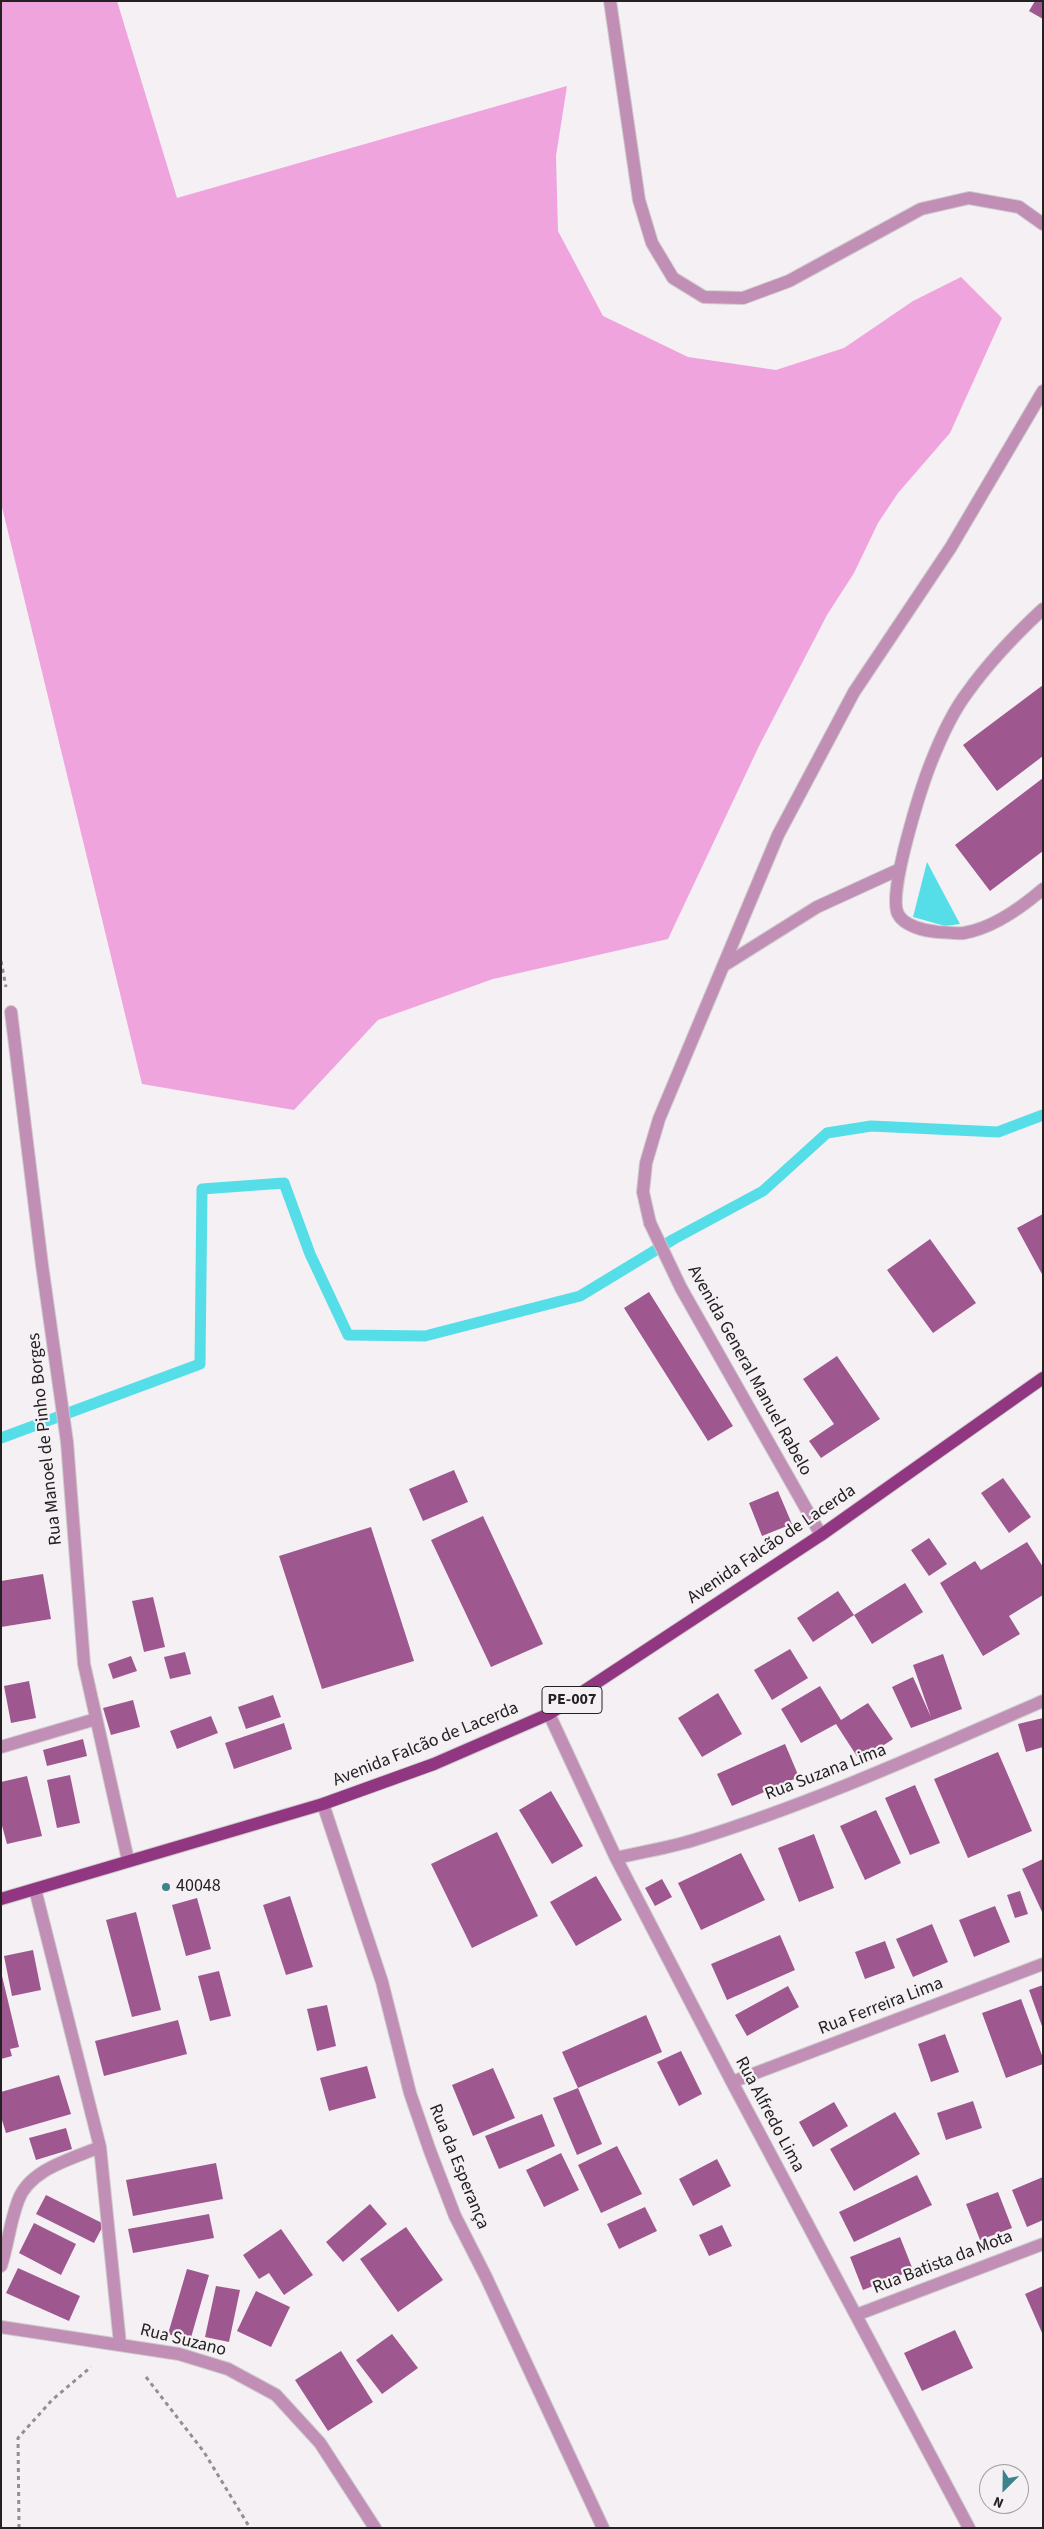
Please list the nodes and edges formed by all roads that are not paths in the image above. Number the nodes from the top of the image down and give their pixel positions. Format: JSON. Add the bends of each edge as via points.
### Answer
{"nodes":[{"id":1,"x":610,"y":1,"type":"edge"},
{"id":2,"x":1043,"y":224,"type":"edge"},
{"id":3,"x":1043,"y":392,"type":"edge"},
{"id":4,"x":1043,"y":609,"type":"edge"},
{"id":5,"x":900,"y":869,"type":"junction"},
{"id":6,"x":1043,"y":889,"type":"edge"},
{"id":7,"x":722,"y":967,"type":"junction"},
{"id":8,"x":11,"y":1012,"type":"dead end"},
{"id":9,"x":1043,"y":1378,"type":"edge"},
{"id":10,"x":821,"y":1535,"type":"junction"},
{"id":11,"x":1043,"y":1701,"type":"edge"},
{"id":12,"x":549,"y":1714,"type":"junction"},
{"id":13,"x":96,"y":1719,"type":"junction"},
{"id":14,"x":1,"y":1746,"type":"edge"},
{"id":15,"x":323,"y":1804,"type":"junction"},
{"id":16,"x":616,"y":1858,"type":"junction"},
{"id":17,"x":128,"y":1860,"type":"junction"},
{"id":18,"x":35,"y":1889,"type":"junction"},
{"id":19,"x":1,"y":1898,"type":"edge"},
{"id":20,"x":1043,"y":1964,"type":"edge"},
{"id":21,"x":732,"y":2082,"type":"junction"},
{"id":22,"x":100,"y":2147,"type":"junction"},
{"id":23,"x":1043,"y":2244,"type":"edge"},
{"id":24,"x":1,"y":2266,"type":"edge"},
{"id":25,"x":856,"y":2315,"type":"junction"},
{"id":26,"x":1,"y":2326,"type":"edge"},
{"id":27,"x":120,"y":2344,"type":"junction"},
{"id":28,"x":375,"y":2528,"type":"edge"},
{"id":29,"x":603,"y":2528,"type":"edge"},
{"id":30,"x":969,"y":2528,"type":"edge"}],
"edges":[{"from":1,"to":2,"type":"street","via":[[639,200],[652,243],[673,278],[704,297],[742,298],[789,281],[921,209],[969,198],[1019,207]]},
{"from":3,"to":7,"type":"street","name":"Avenida General Manuel Rabelo","via":[[951,547],[854,692],[778,835]]},
{"from":4,"to":5,"type":"street","via":[[1005,645],[966,694],[932,759]]},
{"from":5,"to":6,"type":"street","via":[[896,897],[898,914],[909,925],[934,932],[964,933],[998,920]]},
{"from":5,"to":7,"type":"street","via":[[817,907]]},
{"from":7,"to":10,"type":"street","name":"Avenida General Manuel Rabelo","via":[[660,1119],[646,1163],[643,1192],[650,1223],[681,1288]]},
{"from":8,"to":13,"type":"street","name":"Rua Manoel de Pinho Borges","via":[[67,1442],[84,1664]]},
{"from":9,"to":10,"type":"main road","name":"Avenida Falcão de Lacerda","number":"PE-007"},
{"from":10,"to":12,"type":"main road","name":"Avenida Falcão de Lacerda","number":"PE-007"},
{"from":11,"to":16,"type":"street","name":"Rua Suzana Lima","via":[[780,1811],[692,1841]]},
{"from":12,"to":15,"type":"main road","name":"Avenida Falcão de Lacerda","number":"PE-007","via":[[434,1764]]},
{"from":12,"to":16,"type":"street","name":"Rua Alfredo Lima"},
{"from":13,"to":14,"type":"street"},
{"from":13,"to":17,"type":"street","name":"Rua Manoel de Pinho Borges"},
{"from":15,"to":17,"type":"main road","name":"Avenida Falcão de Lacerda","number":"PE-007"},
{"from":15,"to":29,"type":"street","name":"Rua da Esperança","via":[[382,1982],[410,2093],[455,2216]]},
{"from":16,"to":21,"type":"street","name":"Rua Alfredo Lima"},
{"from":17,"to":18,"type":"main road","name":"Avenida Falcão de Lacerda","number":"PE-007"},
{"from":18,"to":19,"type":"main road","name":"Avenida Falcão de Lacerda","number":"PE-007"},
{"from":18,"to":22,"type":"street"},
{"from":20,"to":21,"type":"street","name":"Rua Ferreira Lima"},
{"from":21,"to":25,"type":"street","name":"Rua Alfredo Lima"},
{"from":22,"to":24,"type":"street","via":[[37,2176],[26,2187],[18,2199]]},
{"from":22,"to":27,"type":"street"},
{"from":23,"to":25,"type":"street","name":"Rua Batista da Mota"},
{"from":25,"to":30,"type":"street","name":"Rua Alfredo Lima"},
{"from":26,"to":27,"type":"street","name":"Rua Suzano"},
{"from":27,"to":28,"type":"street","name":"Rua Suzano","via":[[179,2354],[228,2369],[276,2395],[320,2443]]}]}
